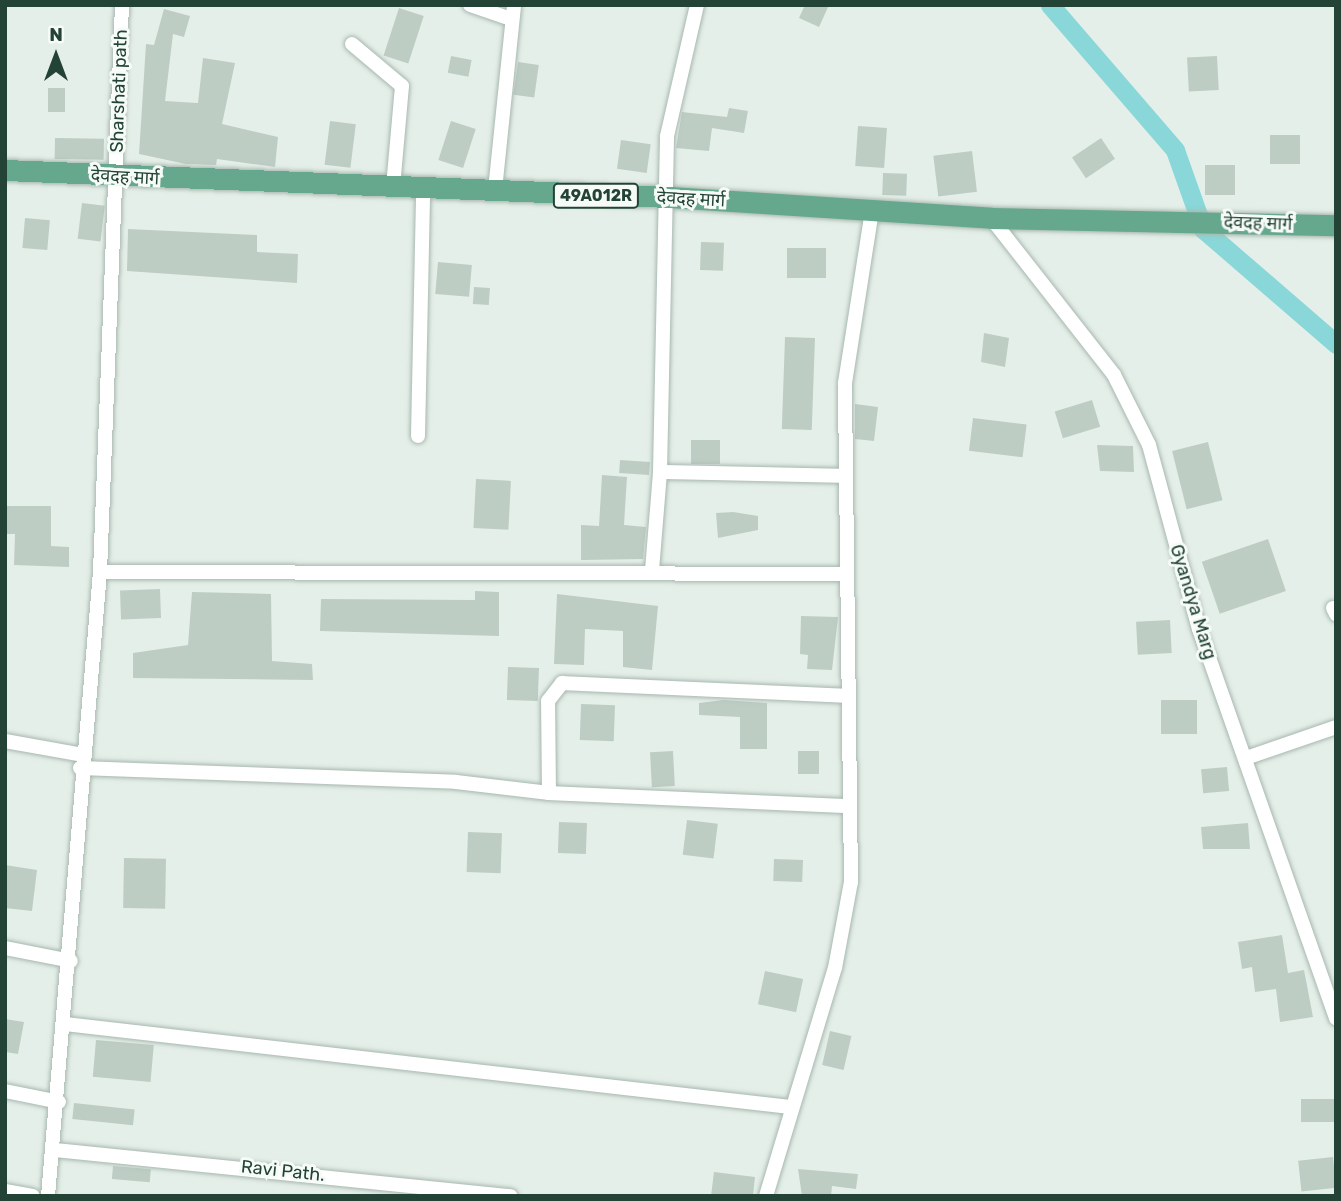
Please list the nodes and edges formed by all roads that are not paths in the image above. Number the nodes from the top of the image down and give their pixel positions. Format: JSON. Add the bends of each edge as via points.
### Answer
{"nodes":[{"id":1,"x":122,"y":5,"type":"edge"},
{"id":2,"x":470,"y":5,"type":"edge"},
{"id":3,"x":697,"y":5,"type":"edge"},
{"id":4,"x":512,"y":12,"type":"edge"},
{"id":5,"x":352,"y":44,"type":"dead end"},
{"id":6,"x":5,"y":170,"type":"edge"},
{"id":7,"x":117,"y":177,"type":"junction"},
{"id":8,"x":393,"y":186,"type":"junction"},
{"id":9,"x":423,"y":187,"type":"junction"},
{"id":10,"x":495,"y":190,"type":"junction"},
{"id":11,"x":670,"y":197,"type":"junction"},
{"id":12,"x":872,"y":210,"type":"junction"},
{"id":13,"x":991,"y":218,"type":"junction"},
{"id":14,"x":1336,"y":225,"type":"edge"},
{"id":15,"x":418,"y":436,"type":"dead end"},
{"id":16,"x":660,"y":472,"type":"junction"},
{"id":17,"x":844,"y":476,"type":"junction"},
{"id":18,"x":652,"y":570,"type":"junction"},
{"id":19,"x":100,"y":572,"type":"junction"},
{"id":20,"x":846,"y":574,"type":"junction"},
{"id":21,"x":849,"y":696,"type":"junction"},
{"id":22,"x":1336,"y":727,"type":"edge"},
{"id":23,"x":5,"y":741,"type":"edge"},
{"id":24,"x":1246,"y":758,"type":"junction"},
{"id":25,"x":82,"y":762,"type":"junction"},
{"id":26,"x":549,"y":793,"type":"junction"},
{"id":27,"x":849,"y":806,"type":"junction"},
{"id":28,"x":5,"y":948,"type":"edge"},
{"id":29,"x":71,"y":961,"type":"junction"},
{"id":30,"x":1336,"y":1019,"type":"edge"},
{"id":31,"x":65,"y":1024,"type":"junction"},
{"id":32,"x":5,"y":1091,"type":"edge"},
{"id":33,"x":59,"y":1102,"type":"junction"},
{"id":34,"x":790,"y":1107,"type":"junction"},
{"id":35,"x":55,"y":1150,"type":"junction"},
{"id":36,"x":5,"y":1191,"type":"edge"},
{"id":37,"x":33,"y":1196,"type":"edge"},
{"id":38,"x":48,"y":1196,"type":"edge"},
{"id":39,"x":511,"y":1196,"type":"edge"},
{"id":40,"x":766,"y":1196,"type":"edge"}],
"edges":[{"from":1,"to":7,"type":"street","name":"Sharshati path"},
{"from":2,"to":4,"type":"street"},
{"from":3,"to":11,"type":"street","via":[[671,103]]},
{"from":4,"to":10,"type":"street"},
{"from":5,"to":8,"type":"street","via":[[402,86]]},
{"from":6,"to":7,"type":"main road","name":"देवदह मार्ग","number":"49A012R"},
{"from":7,"to":8,"type":"main road","name":"देवदह मार्ग","number":"49A012R"},
{"from":7,"to":19,"type":"street","name":"Sharshati path"},
{"from":8,"to":9,"type":"main road","name":"देवदह मार्ग","number":"49A012R"},
{"from":9,"to":10,"type":"main road","name":"देवदह मार्ग","number":"49A012R"},
{"from":9,"to":15,"type":"street"},
{"from":10,"to":11,"type":"main road","name":"देवदह मार्ग","number":"49A012R"},
{"from":11,"to":12,"type":"main road","name":"देवदह मार्ग","number":"49A012R"},
{"from":11,"to":16,"type":"street"},
{"from":12,"to":13,"type":"main road","name":"देवदह मार्ग","number":"49A012R"},
{"from":12,"to":17,"type":"street","via":[[845,383]]},
{"from":13,"to":14,"type":"main road","name":"देवदह मार्ग","number":"49A012R"},
{"from":13,"to":24,"type":"street","name":"Gyandya Marg","via":[[1114,375],[1149,445],[1199,629]]},
{"from":16,"to":17,"type":"street"},
{"from":16,"to":18,"type":"street"},
{"from":17,"to":20,"type":"street"},
{"from":18,"to":19,"type":"street"},
{"from":18,"to":20,"type":"street"},
{"from":19,"to":25,"type":"street","name":"Sharshati path"},
{"from":20,"to":21,"type":"street"},
{"from":21,"to":26,"type":"street","via":[[562,683],[548,701]]},
{"from":21,"to":27,"type":"street"},
{"from":22,"to":24,"type":"street"},
{"from":23,"to":25,"type":"street"},
{"from":24,"to":30,"type":"street","name":"Gyandya Marg"},
{"from":25,"to":26,"type":"street","via":[[456,782]]},
{"from":25,"to":29,"type":"street","name":"Sharshati path"},
{"from":26,"to":27,"type":"street"},
{"from":27,"to":34,"type":"street","via":[[845,920]]},
{"from":28,"to":29,"type":"street"},
{"from":29,"to":31,"type":"street","name":"Sharshati path"},
{"from":31,"to":33,"type":"street","name":"Sharshati path"},
{"from":31,"to":34,"type":"street"},
{"from":32,"to":33,"type":"street"},
{"from":33,"to":35,"type":"street","name":"Sharshati path"},
{"from":34,"to":40,"type":"street"},
{"from":35,"to":38,"type":"street","name":"Sharshati path"},
{"from":35,"to":39,"type":"street","name":"Ravi Path."},
{"from":36,"to":37,"type":"street"}]}
